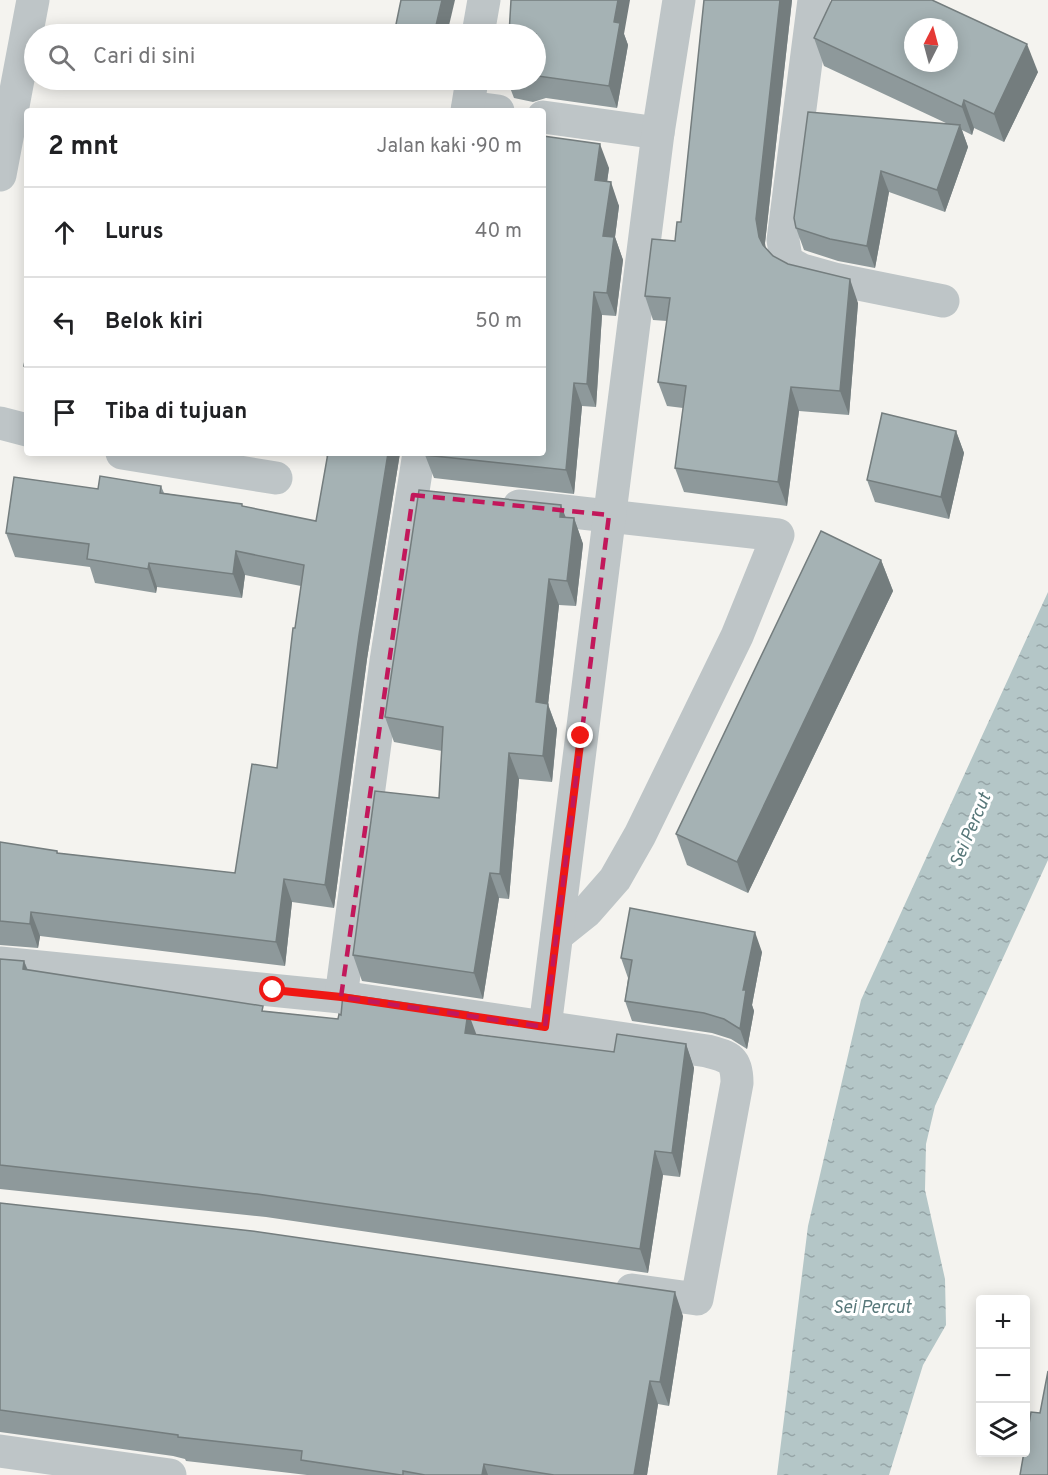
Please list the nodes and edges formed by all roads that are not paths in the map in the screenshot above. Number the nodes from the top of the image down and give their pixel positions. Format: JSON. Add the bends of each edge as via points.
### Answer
{"nodes":[{"id":1,"x":33,"y":0,"type":"edge"},
{"id":2,"x":484,"y":0,"type":"edge"},
{"id":3,"x":679,"y":0,"type":"edge"},
{"id":4,"x":814,"y":0,"type":"edge"},
{"id":5,"x":28,"y":24,"type":"edge"},
{"id":6,"x":480,"y":24,"type":"edge"},
{"id":7,"x":24,"y":48,"type":"edge"},
{"id":8,"x":546,"y":117,"type":"edge"},
{"id":9,"x":658,"y":133,"type":"junction"},
{"id":10,"x":0,"y":175,"type":"edge"},
{"id":11,"x":943,"y":301,"type":"dead end"},
{"id":12,"x":0,"y":423,"type":"edge"},
{"id":13,"x":24,"y":429,"type":"edge"},
{"id":14,"x":140,"y":456,"type":"edge"},
{"id":15,"x":419,"y":456,"type":"edge"},
{"id":16,"x":276,"y":478,"type":"dead end"},
{"id":17,"x":494,"y":503,"type":"edge"},
{"id":18,"x":609,"y":516,"type":"junction"},
{"id":19,"x":557,"y":935,"type":"junction"},
{"id":20,"x":0,"y":963,"type":"edge"},
{"id":21,"x":341,"y":997,"type":"junction"},
{"id":22,"x":545,"y":1027,"type":"junction"},
{"id":23,"x":603,"y":1286,"type":"edge"},
{"id":24,"x":0,"y":1451,"type":"edge"},
{"id":25,"x":170,"y":1475,"type":"edge"}],
"edges":[{"from":1,"to":5,"type":"street"},
{"from":2,"to":6,"type":"street"},
{"from":3,"to":9,"type":"street"},
{"from":4,"to":11,"type":"street","via":[[783,240],[786,258],[802,270],[834,279]]},
{"from":7,"to":10,"type":"street"},
{"from":8,"to":9,"type":"street"},
{"from":9,"to":18,"type":"street"},
{"from":12,"to":13,"type":"street"},
{"from":14,"to":16,"type":"street"},
{"from":15,"to":21,"type":"street","via":[[425,496],[386,662]]},
{"from":17,"to":18,"type":"street"},
{"from":18,"to":19,"type":"street"},
{"from":18,"to":19,"type":"street","via":[[778,535],[737,636],[640,835],[615,879],[587,911]]},
{"from":19,"to":22,"type":"street"},
{"from":20,"to":21,"type":"street"},
{"from":21,"to":22,"type":"street"},
{"from":22,"to":23,"type":"street","via":[[707,1051],[726,1056],[736,1068],[735,1094],[697,1299]]},
{"from":24,"to":25,"type":"street"}]}
